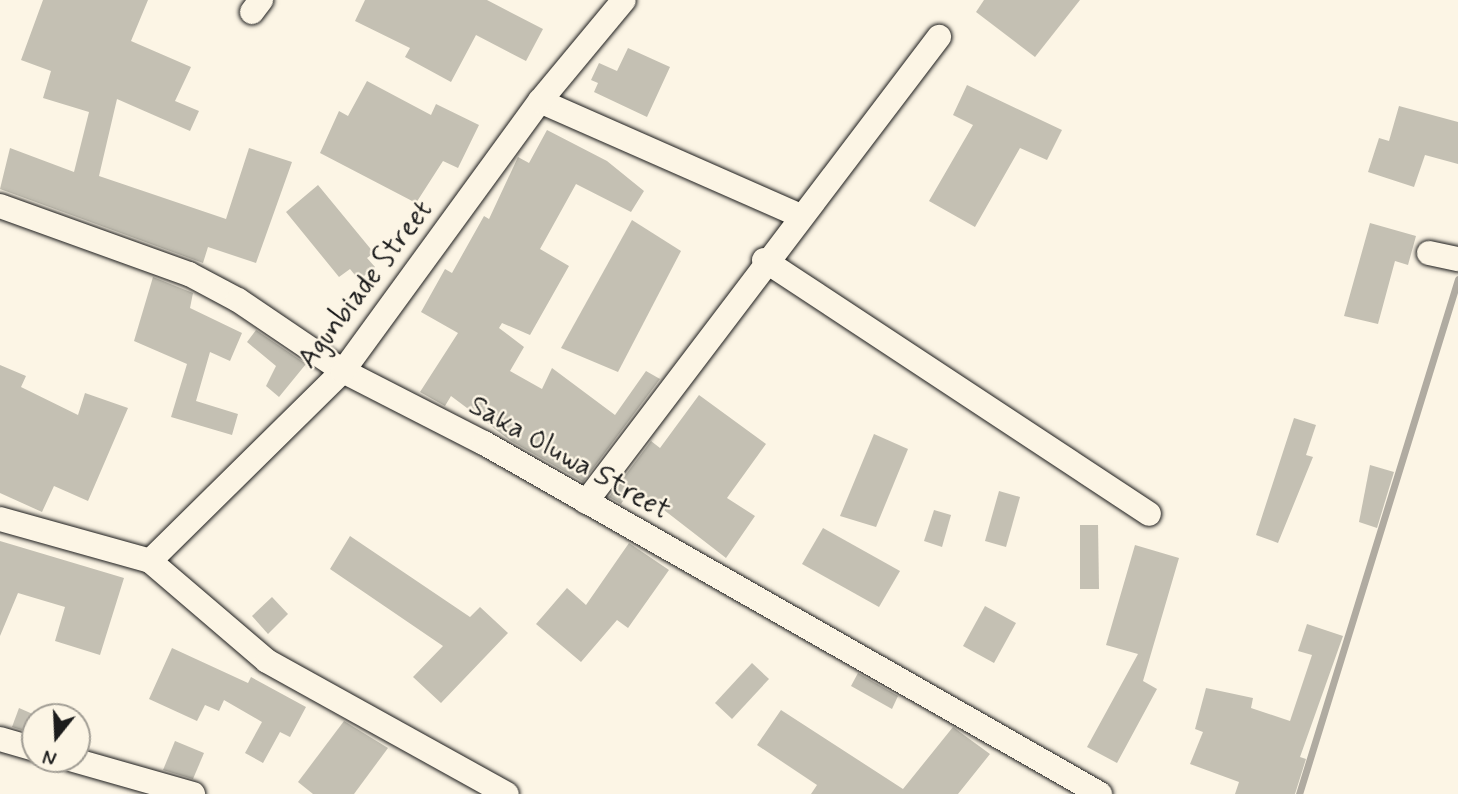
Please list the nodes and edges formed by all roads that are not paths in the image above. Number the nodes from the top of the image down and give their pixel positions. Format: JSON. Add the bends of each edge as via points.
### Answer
{"nodes":[{"id":1,"x":624,"y":0,"type":"edge"},
{"id":2,"x":939,"y":37,"type":"dead end"},
{"id":3,"x":540,"y":101,"type":"junction"},
{"id":4,"x":0,"y":206,"type":"edge"},
{"id":5,"x":798,"y":215,"type":"junction"},
{"id":6,"x":1429,"y":253,"type":"dead end"},
{"id":7,"x":1458,"y":259,"type":"edge"},
{"id":8,"x":764,"y":260,"type":"junction"},
{"id":9,"x":343,"y":371,"type":"junction"},
{"id":10,"x":586,"y":502,"type":"junction"},
{"id":11,"x":1149,"y":514,"type":"dead end"},
{"id":12,"x":0,"y":519,"type":"edge"},
{"id":13,"x":150,"y":561,"type":"junction"},
{"id":14,"x":0,"y":739,"type":"edge"},
{"id":15,"x":21,"y":745,"type":"edge"},
{"id":16,"x":91,"y":765,"type":"edge"},
{"id":17,"x":1098,"y":793,"type":"edge"},
{"id":18,"x":192,"y":794,"type":"edge"},
{"id":19,"x":507,"y":794,"type":"edge"}],
"edges":[{"from":1,"to":3,"type":"street","name":"Agunbiade Street"},
{"from":2,"to":5,"type":"street"},
{"from":3,"to":5,"type":"street"},
{"from":3,"to":9,"type":"street","name":"Agunbiade Street"},
{"from":4,"to":9,"type":"street","name":"Saka Oluwa Street","via":[[189,274]]},
{"from":5,"to":8,"type":"street"},
{"from":6,"to":7,"type":"street"},
{"from":8,"to":10,"type":"street"},
{"from":8,"to":11,"type":"street"},
{"from":9,"to":10,"type":"street","name":"Saka Oluwa Street"},
{"from":9,"to":13,"type":"street","name":"Agunbiade Street"},
{"from":10,"to":17,"type":"street","name":"Saka Oluwa Street"},
{"from":12,"to":13,"type":"street"},
{"from":13,"to":19,"type":"street","via":[[277,667]]},
{"from":14,"to":15,"type":"street"},
{"from":16,"to":18,"type":"street"}]}
